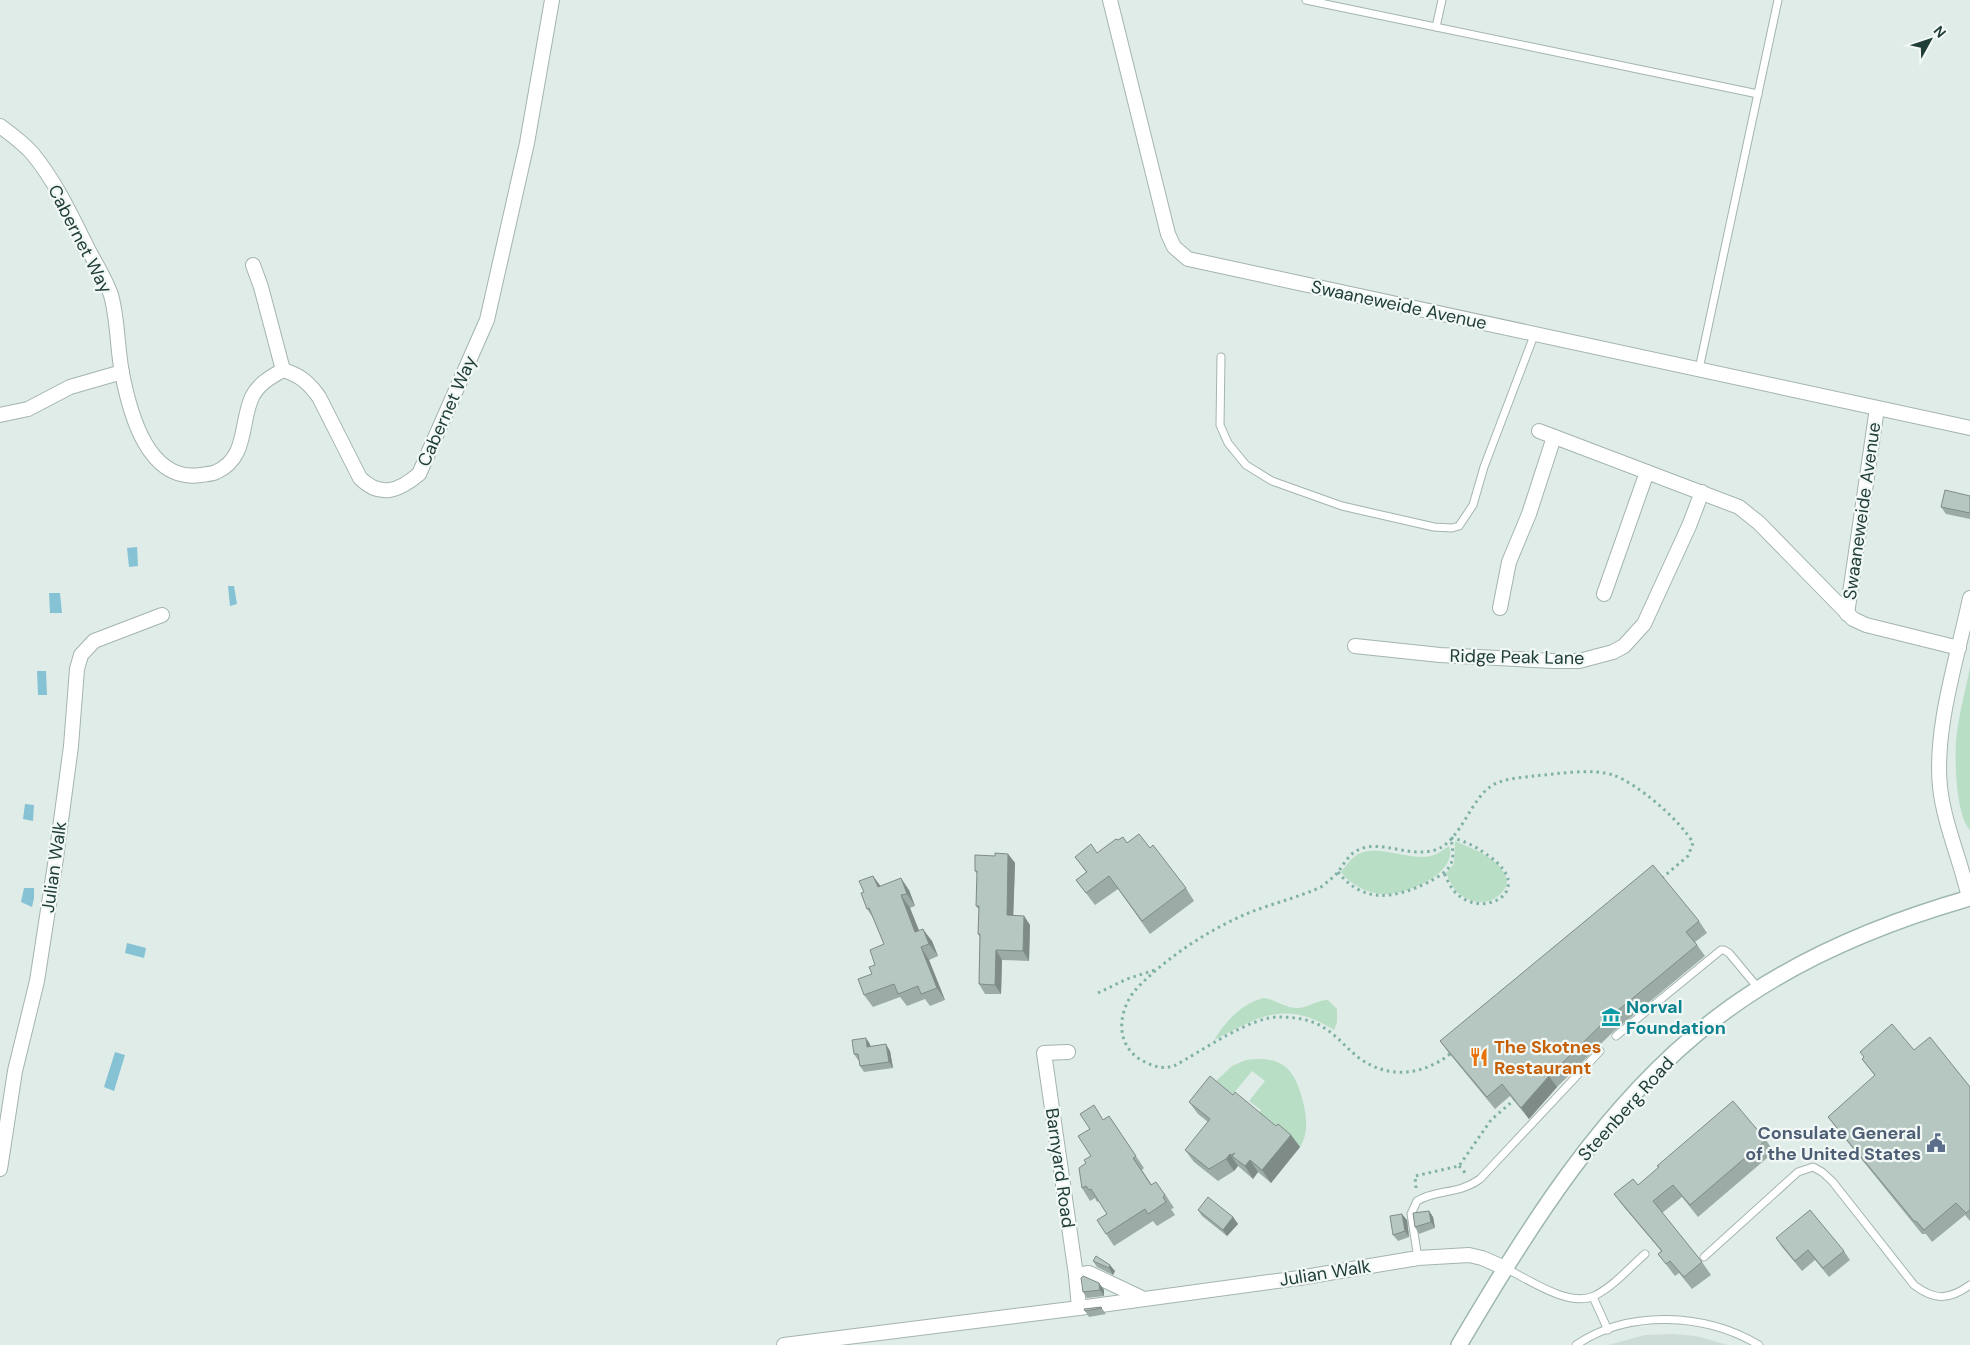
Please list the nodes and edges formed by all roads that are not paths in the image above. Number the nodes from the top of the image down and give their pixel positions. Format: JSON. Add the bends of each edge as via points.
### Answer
{"nodes":[{"id":1,"x":552,"y":0,"type":"edge"},
{"id":2,"x":1110,"y":0,"type":"edge"},
{"id":3,"x":1306,"y":0,"type":"edge"},
{"id":4,"x":1442,"y":0,"type":"edge"},
{"id":5,"x":1778,"y":0,"type":"edge"},
{"id":6,"x":1436,"y":27,"type":"junction"},
{"id":7,"x":1758,"y":94,"type":"junction"},
{"id":8,"x":0,"y":126,"type":"edge"},
{"id":9,"x":253,"y":265,"type":"dead end"},
{"id":10,"x":1535,"y":333,"type":"junction"},
{"id":11,"x":1221,"y":356,"type":"dead end"},
{"id":12,"x":1698,"y":369,"type":"junction"},
{"id":13,"x":283,"y":370,"type":"junction"},
{"id":14,"x":122,"y":372,"type":"junction"},
{"id":15,"x":1877,"y":408,"type":"junction"},
{"id":16,"x":0,"y":414,"type":"edge"},
{"id":17,"x":1970,"y":428,"type":"edge"},
{"id":18,"x":1539,"y":432,"type":"dead end"},
{"id":19,"x":1554,"y":437,"type":"junction"},
{"id":20,"x":1647,"y":472,"type":"junction"},
{"id":21,"x":1702,"y":492,"type":"junction"},
{"id":22,"x":1604,"y":594,"type":"dead end"},
{"id":23,"x":1970,"y":598,"type":"edge"},
{"id":24,"x":1500,"y":608,"type":"dead end"},
{"id":25,"x":1847,"y":614,"type":"junction"},
{"id":26,"x":162,"y":615,"type":"dead end"},
{"id":27,"x":1355,"y":646,"type":"dead end"},
{"id":28,"x":1959,"y":648,"type":"junction"},
{"id":29,"x":1970,"y":898,"type":"edge"},
{"id":30,"x":1758,"y":989,"type":"junction"},
{"id":31,"x":1616,"y":1036,"type":"dead end"},
{"id":32,"x":1600,"y":1051,"type":"dead end"},
{"id":33,"x":1068,"y":1052,"type":"dead end"},
{"id":34,"x":0,"y":1169,"type":"edge"},
{"id":35,"x":1645,"y":1254,"type":"dead end"},
{"id":36,"x":1704,"y":1257,"type":"dead end"},
{"id":37,"x":1418,"y":1258,"type":"junction"},
{"id":38,"x":1505,"y":1268,"type":"junction"},
{"id":39,"x":1076,"y":1275,"type":"junction"},
{"id":40,"x":1970,"y":1285,"type":"edge"},
{"id":41,"x":1593,"y":1297,"type":"junction"},
{"id":42,"x":1144,"y":1299,"type":"junction"},
{"id":43,"x":1079,"y":1308,"type":"junction"},
{"id":44,"x":1608,"y":1330,"type":"junction"},
{"id":45,"x":784,"y":1345,"type":"edge"},
{"id":46,"x":1459,"y":1345,"type":"edge"},
{"id":47,"x":1576,"y":1345,"type":"edge"},
{"id":48,"x":1759,"y":1345,"type":"edge"}],
"edges":[{"from":1,"to":13,"type":"street","name":"Cabernet Way","via":[[527,143],[487,320],[419,474],[394,490],[384,491],[367,484],[353,466],[315,391],[302,378]]},
{"from":2,"to":10,"type":"street","name":"Swaaneweide Avenue","via":[[1168,234],[1181,254],[1196,262]]},
{"from":3,"to":6,"type":"lane"},
{"from":4,"to":6,"type":"lane"},
{"from":5,"to":7,"type":"lane"},
{"from":6,"to":7,"type":"lane"},
{"from":7,"to":12,"type":"lane"},
{"from":8,"to":14,"type":"street","name":"Cabernet Way","via":[[31,152],[52,182],[111,294]]},
{"from":9,"to":13,"type":"street"},
{"from":10,"to":11,"type":"lane","via":[[1484,467],[1473,505],[1458,526],[1452,528],[1434,527],[1342,506],[1272,481],[1246,465],[1228,443],[1220,425]]},
{"from":10,"to":12,"type":"street","name":"Swaaneweide Avenue"},
{"from":12,"to":15,"type":"street","name":"Swaaneweide Avenue"},
{"from":13,"to":14,"type":"street","name":"Cabernet Way","via":[[262,383],[252,396],[242,441],[227,465],[216,472],[188,477],[175,473],[153,456],[131,408]]},
{"from":14,"to":16,"type":"street","via":[[70,387],[28,409]]},
{"from":15,"to":17,"type":"street","name":"Swaaneweide Avenue"},
{"from":15,"to":25,"type":"street","name":"Swaaneweide Avenue"},
{"from":18,"to":19,"type":"street"},
{"from":19,"to":20,"type":"street"},
{"from":19,"to":24,"type":"street","via":[[1529,514],[1509,562]]},
{"from":20,"to":21,"type":"street"},
{"from":20,"to":22,"type":"street"},
{"from":21,"to":25,"type":"street","via":[[1750,515]]},
{"from":21,"to":27,"type":"street","name":"Ridge Peak Lane","via":[[1644,624],[1624,646],[1613,652],[1579,661],[1554,661],[1440,655]]},
{"from":23,"to":28,"type":"street"},
{"from":25,"to":28,"type":"street","via":[[1866,625]]},
{"from":26,"to":34,"type":"street","name":"Julian Walk","via":[[94,641],[81,655],[77,668],[71,746],[56,858],[37,981],[16,1070]]},
{"from":28,"to":29,"type":"street","via":[[1943,722],[1940,788]]},
{"from":29,"to":30,"type":"main road","name":"Steenberg Road","via":[[1854,938]]},
{"from":30,"to":31,"type":"lane","via":[[1729,953],[1721,950]]},
{"from":30,"to":38,"type":"main road","name":"Steenberg Road","via":[[1714,1020],[1631,1098],[1561,1184]]},
{"from":32,"to":37,"type":"lane","via":[[1480,1180],[1460,1190],[1417,1201],[1411,1214]]},
{"from":33,"to":39,"type":"street","name":"Barnyard Road","via":[[1044,1053]]},
{"from":35,"to":41,"type":"lane"},
{"from":36,"to":40,"type":"lane","via":[[1798,1172],[1813,1167],[1832,1181],[1914,1285],[1940,1297],[1950,1296]]},
{"from":37,"to":38,"type":"street","name":"Julian Walk","via":[[1469,1255]]},
{"from":37,"to":42,"type":"street","name":"Julian Walk"},
{"from":38,"to":41,"type":"lane","via":[[1573,1299]]},
{"from":38,"to":46,"type":"main road","name":"Steenberg Road"},
{"from":39,"to":42,"type":"street","via":[[1089,1273]]},
{"from":39,"to":43,"type":"street","name":"Barnyard Road"},
{"from":41,"to":44,"type":"lane"},
{"from":42,"to":43,"type":"street","name":"Julian Walk"},
{"from":43,"to":45,"type":"street","name":"Julian Walk"},
{"from":44,"to":47,"type":"lane"},
{"from":44,"to":48,"type":"lane","via":[[1642,1321],[1682,1320],[1720,1328]]}]}
